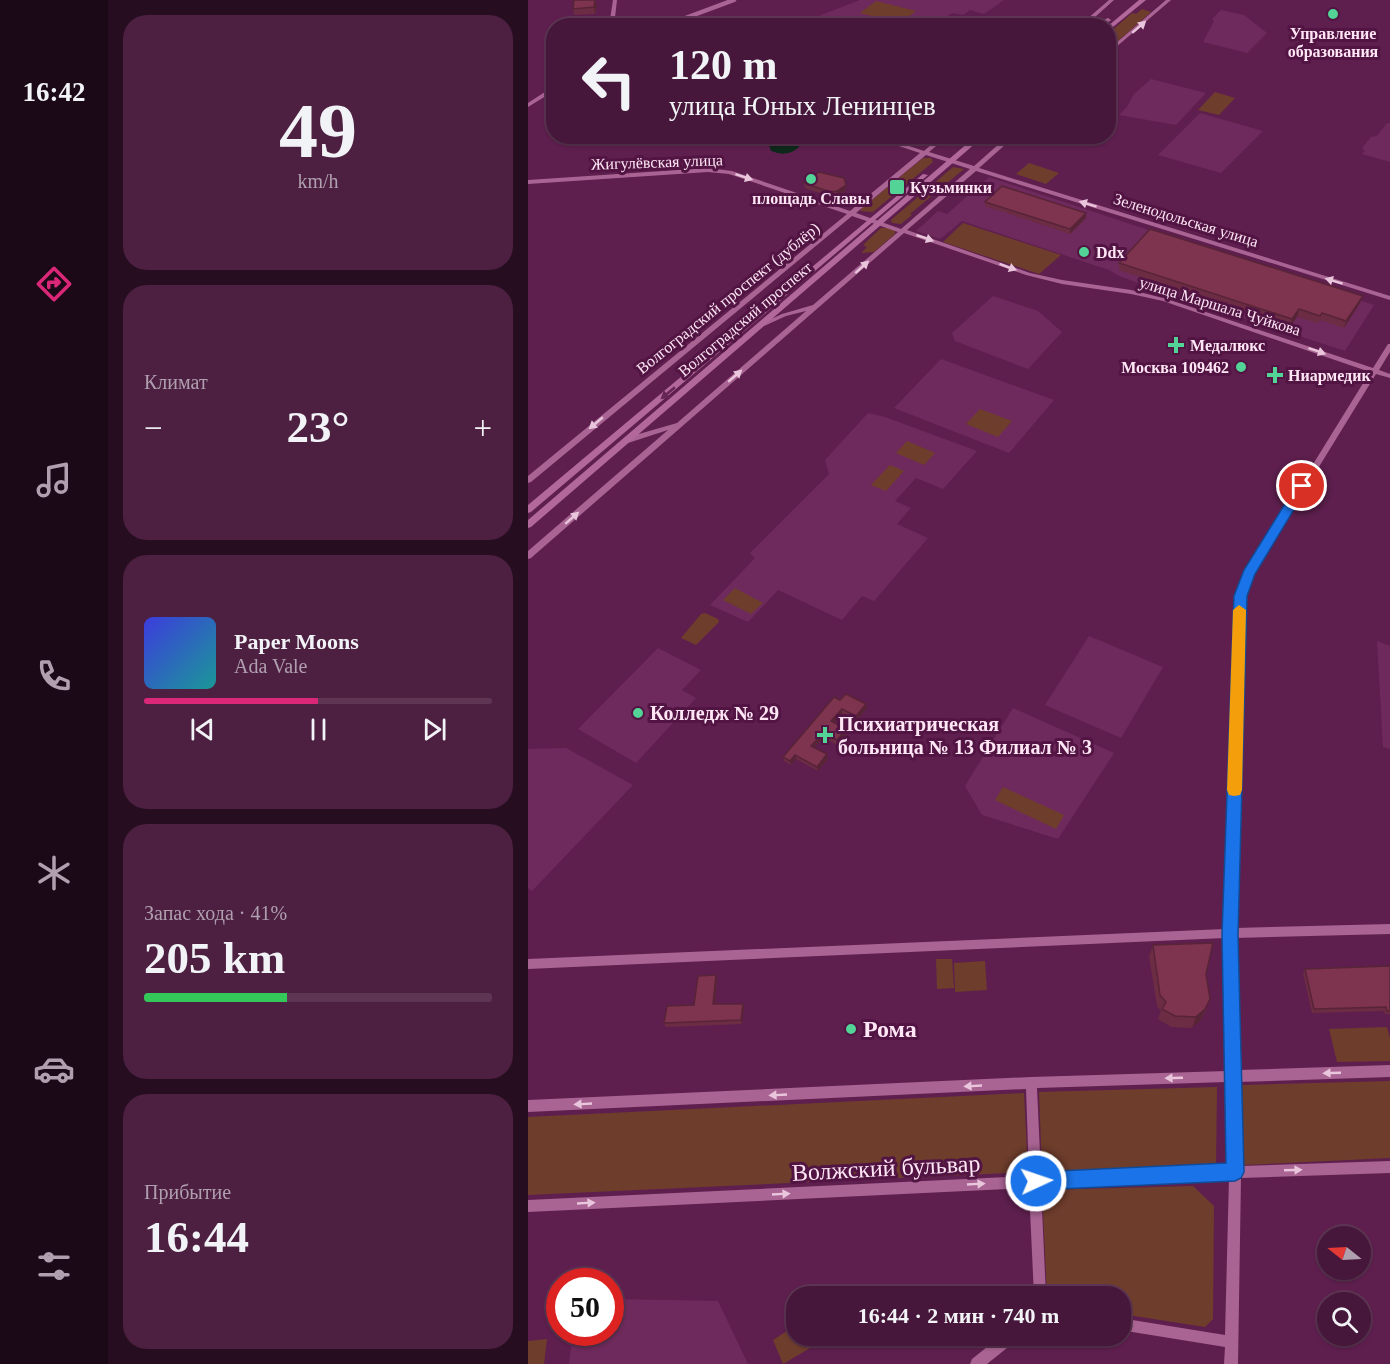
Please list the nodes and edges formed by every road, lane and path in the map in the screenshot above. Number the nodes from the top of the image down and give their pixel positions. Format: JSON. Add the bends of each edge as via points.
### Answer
{"nodes":[{"id":1,"x":615,"y":0,"type":"edge"},
{"id":2,"x":734,"y":0,"type":"edge"},
{"id":3,"x":1112,"y":0,"type":"edge"},
{"id":4,"x":1133,"y":0,"type":"edge"},
{"id":5,"x":1143,"y":0,"type":"edge"},
{"id":6,"x":1169,"y":0,"type":"edge"},
{"id":7,"x":612,"y":18,"type":"edge"},
{"id":8,"x":686,"y":18,"type":"edge"},
{"id":9,"x":1091,"y":18,"type":"edge"},
{"id":10,"x":1110,"y":18,"type":"edge"},
{"id":11,"x":1116,"y":22,"type":"edge"},
{"id":12,"x":1116,"y":46,"type":"edge"},
{"id":13,"x":546,"y":93,"type":"edge"},
{"id":14,"x":528,"y":105,"type":"edge"},
{"id":15,"x":897,"y":144,"type":"edge"},
{"id":16,"x":936,"y":144,"type":"edge"},
{"id":17,"x":963,"y":144,"type":"edge"},
{"id":18,"x":970,"y":144,"type":"edge"},
{"id":19,"x":1003,"y":144,"type":"edge"},
{"id":20,"x":926,"y":153,"type":"junction"},
{"id":21,"x":948,"y":160,"type":"junction"},
{"id":22,"x":975,"y":168,"type":"junction"},
{"id":23,"x":528,"y":182,"type":"edge"},
{"id":24,"x":852,"y":213,"type":"junction"},
{"id":25,"x":877,"y":221,"type":"junction"},
{"id":26,"x":903,"y":230,"type":"junction"},
{"id":27,"x":1390,"y":298,"type":"edge"},
{"id":28,"x":819,"y":304,"type":"junction"},
{"id":29,"x":760,"y":326,"type":"junction"},
{"id":30,"x":1390,"y":346,"type":"edge"},
{"id":31,"x":1375,"y":371,"type":"junction"},
{"id":32,"x":1390,"y":376,"type":"edge"},
{"id":33,"x":681,"y":424,"type":"junction"},
{"id":34,"x":625,"y":441,"type":"junction"},
{"id":35,"x":528,"y":480,"type":"edge"},
{"id":36,"x":528,"y":510,"type":"edge"},
{"id":37,"x":528,"y":525,"type":"edge"},
{"id":38,"x":528,"y":556,"type":"edge"},
{"id":39,"x":1390,"y":929,"type":"edge"},
{"id":40,"x":1230,"y":935,"type":"junction"},
{"id":41,"x":528,"y":964,"type":"edge"},
{"id":42,"x":1390,"y":1071,"type":"edge"},
{"id":43,"x":1232,"y":1076,"type":"junction"},
{"id":44,"x":1031,"y":1083,"type":"junction"},
{"id":45,"x":528,"y":1106,"type":"edge"},
{"id":46,"x":1390,"y":1167,"type":"edge"},
{"id":47,"x":1235,"y":1172,"type":"junction"},
{"id":48,"x":1036,"y":1181,"type":"junction"},
{"id":49,"x":528,"y":1206,"type":"edge"},
{"id":50,"x":1040,"y":1286,"type":"edge"},
{"id":51,"x":1131,"y":1326,"type":"edge"},
{"id":52,"x":1231,"y":1342,"type":"junction"},
{"id":53,"x":999,"y":1346,"type":"edge"},
{"id":54,"x":977,"y":1364,"type":"edge"},
{"id":55,"x":1230,"y":1364,"type":"edge"}],
"edges":[{"from":1,"to":7,"type":"street"},
{"from":2,"to":8,"type":"street"},
{"from":3,"to":9,"type":"street"},
{"from":4,"to":10,"type":"main road"},
{"from":5,"to":11,"type":"main road"},
{"from":12,"to":6,"type":"street","one_way":true},
{"from":13,"to":14,"type":"street"},
{"from":15,"to":20,"type":"street"},
{"from":16,"to":20,"type":"street","name":"Волгоградский проспект (дублёр)"},
{"from":17,"to":21,"type":"main road","name":"Волгоградский проспект"},
{"from":18,"to":21,"type":"main road","name":"Волгоградский проспект"},
{"from":19,"to":22,"type":"street"},
{"from":20,"to":21,"type":"street","name":"Зеленодольская улица"},
{"from":20,"to":24,"type":"street","name":"Волгоградский проспект (дублёр)"},
{"from":21,"to":22,"type":"street","name":"Зеленодольская улица"},
{"from":21,"to":25,"type":"main road","name":"Волгоградский проспект"},
{"from":22,"to":26,"type":"street"},
{"from":27,"to":22,"type":"street","name":"Зеленодольская улица","one_way":true},
{"from":23,"to":24,"type":"street","name":"Жигулёвская улица","one_way":true,"via":[[718,171]]},
{"from":24,"to":25,"type":"street","name":"Жигулёвская улица"},
{"from":24,"to":35,"type":"street","name":"Волгоградский проспект (дублёр)","one_way":true},
{"from":25,"to":26,"type":"street","name":"улица Маршала Чуйкова"},
{"from":25,"to":29,"type":"main road","name":"Волгоградский проспект"},
{"from":25,"to":36,"type":"main road","name":"Волгоградский проспект","one_way":true},
{"from":28,"to":26,"type":"street","one_way":true},
{"from":26,"to":31,"type":"street","name":"улица Маршала Чуйкова","one_way":true,"via":[[1046,279],[1165,300]]},
{"from":28,"to":29,"type":"street"},
{"from":33,"to":28,"type":"street","one_way":true},
{"from":29,"to":34,"type":"main road","name":"Волгоградский проспект"},
{"from":30,"to":31,"type":"street"},
{"from":31,"to":32,"type":"street","name":"улица Маршала Чуйкова"},
{"from":31,"to":40,"type":"street","via":[[1243,584]]},
{"from":33,"to":34,"type":"street"},
{"from":38,"to":33,"type":"street","one_way":true},
{"from":34,"to":37,"type":"main road","name":"Волгоградский проспект"},
{"from":39,"to":40,"type":"street"},
{"from":40,"to":41,"type":"street"},
{"from":40,"to":43,"type":"street"},
{"from":42,"to":43,"type":"street","one_way":true},
{"from":43,"to":44,"type":"street","one_way":true},
{"from":43,"to":47,"type":"street"},
{"from":44,"to":45,"type":"street","one_way":true},
{"from":44,"to":48,"type":"street"},
{"from":47,"to":46,"type":"street","name":"Волжский бульвар","one_way":true},
{"from":47,"to":48,"type":"street","name":"Волжский бульвар"},
{"from":47,"to":52,"type":"street"},
{"from":49,"to":48,"type":"street","name":"Волжский бульвар","one_way":true},
{"from":48,"to":50,"type":"street"},
{"from":51,"to":52,"type":"street"},
{"from":52,"to":55,"type":"street"},
{"from":53,"to":54,"type":"street"}]}
